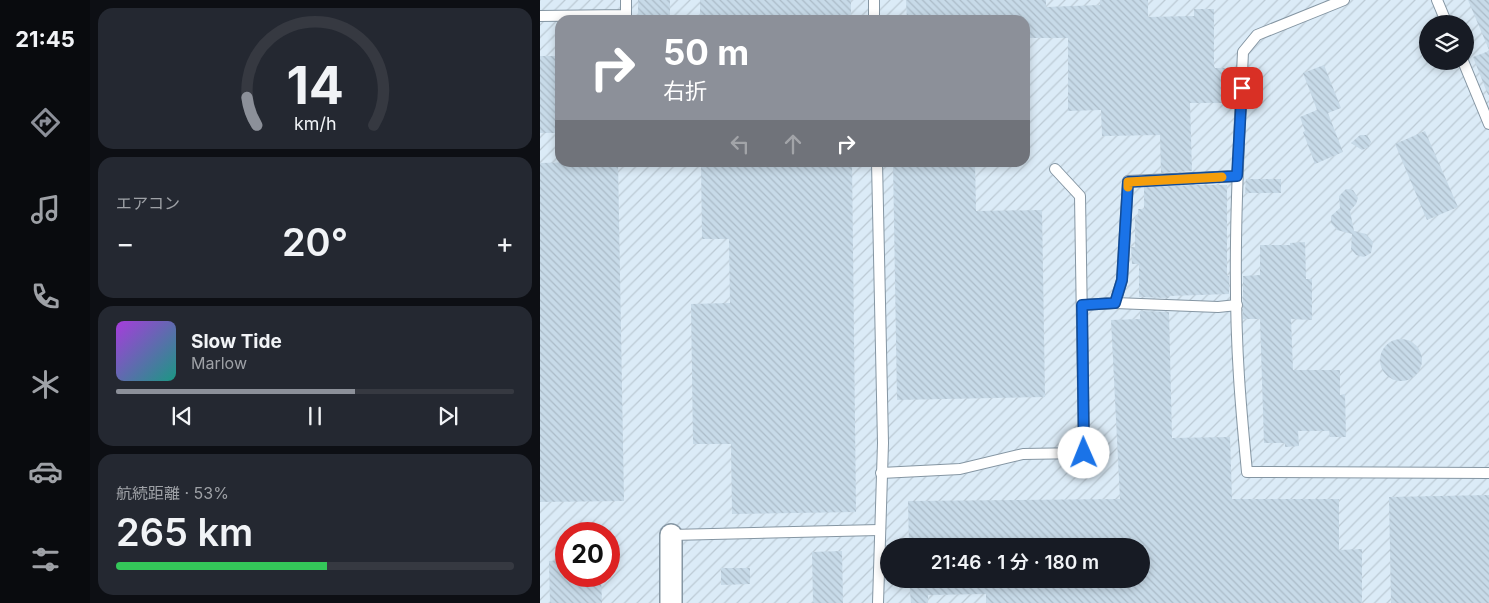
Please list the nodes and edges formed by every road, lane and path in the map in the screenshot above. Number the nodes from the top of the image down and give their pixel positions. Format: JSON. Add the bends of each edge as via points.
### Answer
{"nodes":[{"id":1,"x":626,"y":0,"type":"edge"},
{"id":2,"x":874,"y":0,"type":"edge"},
{"id":3,"x":1344,"y":0,"type":"edge"},
{"id":4,"x":1437,"y":0,"type":"edge"},
{"id":5,"x":626,"y":15,"type":"edge"},
{"id":6,"x":874,"y":15,"type":"edge"},
{"id":7,"x":1443,"y":15,"type":"edge"},
{"id":8,"x":540,"y":16,"type":"edge"},
{"id":9,"x":555,"y":16,"type":"edge"},
{"id":10,"x":1467,"y":70,"type":"edge"},
{"id":11,"x":1489,"y":124,"type":"edge"},
{"id":12,"x":877,"y":167,"type":"edge"},
{"id":13,"x":1055,"y":169,"type":"dead end"},
{"id":14,"x":1237,"y":176,"type":"junction"},
{"id":15,"x":1115,"y":303,"type":"junction"},
{"id":16,"x":1082,"y":305,"type":"junction"},
{"id":17,"x":1237,"y":305,"type":"junction"},
{"id":18,"x":881,"y":473,"type":"junction"},
{"id":19,"x":1489,"y":474,"type":"edge"},
{"id":20,"x":879,"y":530,"type":"junction"},
{"id":21,"x":671,"y":535,"type":"joint"},
{"id":22,"x":671,"y":603,"type":"edge"},
{"id":23,"x":878,"y":603,"type":"edge"}],
"edges":[{"from":1,"to":5,"type":"lane"},
{"from":2,"to":6,"type":"lane"},
{"from":3,"to":14,"type":"lane","via":[[1257,35],[1243,52]]},
{"from":4,"to":7,"type":"lane"},
{"from":8,"to":9,"type":"lane"},
{"from":10,"to":11,"type":"lane"},
{"from":12,"to":18,"type":"lane"},
{"from":13,"to":16,"type":"lane","via":[[1080,196]]},
{"from":14,"to":15,"type":"lane","via":[[1128,182],[1122,280]]},
{"from":14,"to":17,"type":"lane"},
{"from":15,"to":16,"type":"lane"},
{"from":15,"to":17,"type":"lane"},
{"from":16,"to":18,"type":"lane","via":[[1084,453],[1023,454],[960,470]]},
{"from":17,"to":19,"type":"lane","via":[[1247,472]]},
{"from":18,"to":20,"type":"lane"},
{"from":20,"to":21,"type":"lane"},
{"from":20,"to":23,"type":"lane"},
{"from":21,"to":22,"type":"street"}]}
